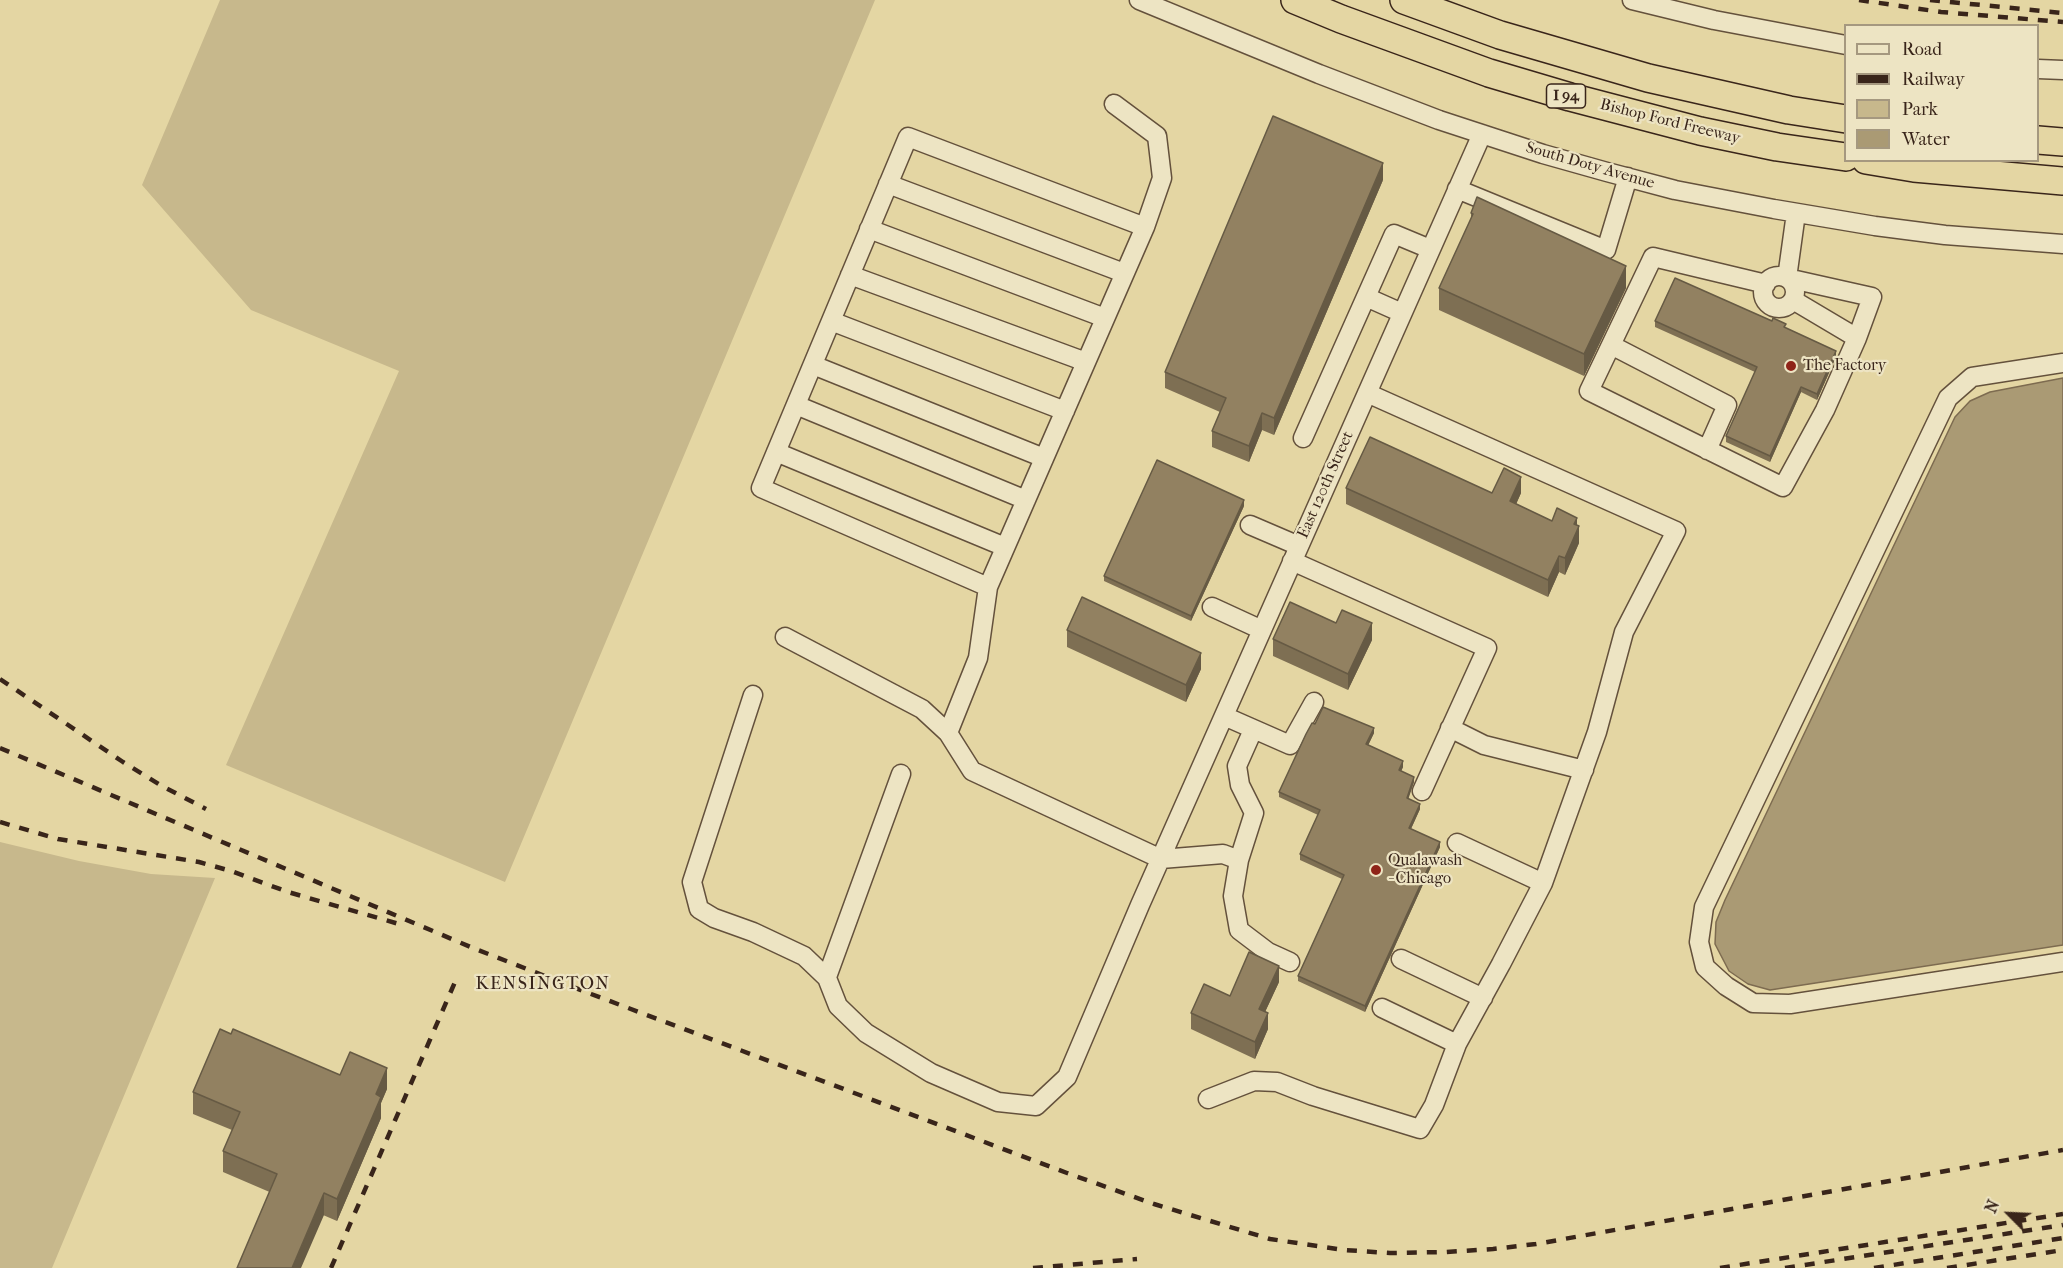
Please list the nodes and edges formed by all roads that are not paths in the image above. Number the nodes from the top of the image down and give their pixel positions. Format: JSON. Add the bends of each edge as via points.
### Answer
{"nodes":[{"id":1,"x":1139,"y":0,"type":"edge"},
{"id":2,"x":1295,"y":0,"type":"edge"},
{"id":3,"x":1404,"y":0,"type":"edge"},
{"id":4,"x":1632,"y":0,"type":"edge"},
{"id":5,"x":1844,"y":45,"type":"edge"},
{"id":6,"x":2039,"y":69,"type":"edge"},
{"id":7,"x":2063,"y":70,"type":"edge"},
{"id":8,"x":1114,"y":104,"type":"dead end"},
{"id":9,"x":1844,"y":119,"type":"edge"},
{"id":10,"x":1482,"y":134,"type":"junction"},
{"id":11,"x":2039,"y":140,"type":"edge"},
{"id":12,"x":2063,"y":142,"type":"edge"},
{"id":13,"x":1844,"y":157,"type":"edge"},
{"id":14,"x":1878,"y":162,"type":"edge"},
{"id":15,"x":1628,"y":177,"type":"junction"},
{"id":16,"x":2063,"y":181,"type":"edge"},
{"id":17,"x":888,"y":184,"type":"junction"},
{"id":18,"x":1457,"y":189,"type":"junction"},
{"id":19,"x":1796,"y":213,"type":"junction"},
{"id":20,"x":1145,"y":227,"type":"junction"},
{"id":21,"x":869,"y":229,"type":"junction"},
{"id":22,"x":2063,"y":244,"type":"edge"},
{"id":23,"x":1430,"y":249,"type":"junction"},
{"id":24,"x":1124,"y":273,"type":"junction"},
{"id":25,"x":850,"y":275,"type":"junction"},
{"id":26,"x":1787,"y":278,"type":"junction"},
{"id":27,"x":1766,"y":284,"type":"junction"},
{"id":28,"x":1366,"y":297,"type":"junction"},
{"id":29,"x":1793,"y":300,"type":"junction"},
{"id":30,"x":1402,"y":313,"type":"junction"},
{"id":31,"x":1105,"y":318,"type":"junction"},
{"id":32,"x":831,"y":321,"type":"junction"},
{"id":33,"x":1857,"y":338,"type":"junction"},
{"id":34,"x":1611,"y":345,"type":"junction"},
{"id":35,"x":1086,"y":362,"type":"junction"},
{"id":36,"x":2063,"y":363,"type":"edge"},
{"id":37,"x":813,"y":365,"type":"junction"},
{"id":38,"x":1367,"y":393,"type":"junction"},
{"id":39,"x":796,"y":405,"type":"junction"},
{"id":40,"x":1065,"y":411,"type":"junction"},
{"id":41,"x":1303,"y":438,"type":"dead end"},
{"id":42,"x":1707,"y":450,"type":"junction"},
{"id":43,"x":776,"y":452,"type":"junction"},
{"id":44,"x":1044,"y":458,"type":"junction"},
{"id":45,"x":1026,"y":500,"type":"junction"},
{"id":46,"x":1250,"y":525,"type":"dead end"},
{"id":47,"x":1005,"y":547,"type":"junction"},
{"id":48,"x":1296,"y":554,"type":"junction"},
{"id":49,"x":988,"y":587,"type":"junction"},
{"id":50,"x":1212,"y":607,"type":"dead end"},
{"id":51,"x":1262,"y":630,"type":"junction"},
{"id":52,"x":785,"y":637,"type":"dead end"},
{"id":53,"x":753,"y":695,"type":"dead end"},
{"id":54,"x":1314,"y":702,"type":"dead end"},
{"id":55,"x":1224,"y":716,"type":"junction"},
{"id":56,"x":1450,"y":728,"type":"junction"},
{"id":57,"x":1253,"y":730,"type":"junction"},
{"id":58,"x":948,"y":733,"type":"junction"},
{"id":59,"x":1584,"y":770,"type":"junction"},
{"id":60,"x":901,"y":774,"type":"dead end"},
{"id":61,"x":1422,"y":791,"type":"dead end"},
{"id":62,"x":1458,"y":843,"type":"dead end"},
{"id":63,"x":1161,"y":859,"type":"junction"},
{"id":64,"x":1239,"y":860,"type":"junction"},
{"id":65,"x":1543,"y":882,"type":"junction"},
{"id":66,"x":1401,"y":959,"type":"dead end"},
{"id":67,"x":1290,"y":962,"type":"dead end"},
{"id":68,"x":2063,"y":962,"type":"edge"},
{"id":69,"x":827,"y":977,"type":"junction"},
{"id":70,"x":1483,"y":998,"type":"junction"},
{"id":71,"x":1382,"y":1008,"type":"dead end"},
{"id":72,"x":1457,"y":1044,"type":"junction"},
{"id":73,"x":1208,"y":1099,"type":"dead end"}],
"edges":[{"from":1,"to":10,"type":"street","name":"South Doty Avenue","via":[[1385,100]]},
{"from":2,"to":13,"type":"highway","name":"Bishop Ford Freeway","number":"I 94","via":[[1490,73],[1570,97],[1700,131]]},
{"from":3,"to":9,"type":"highway","number":"I 94","via":[[1500,35],[1648,78]]},
{"from":4,"to":5,"type":"street"},
{"from":6,"to":7,"type":"street"},
{"from":8,"to":20,"type":"street","via":[[1157,136],[1162,178]]},
{"from":10,"to":15,"type":"street","name":"South Doty Avenue"},
{"from":10,"to":18,"type":"street","name":"East 120th Street"},
{"from":11,"to":12,"type":"highway"},
{"from":14,"to":16,"type":"highway"},
{"from":15,"to":18,"type":"street","via":[[1606,250]]},
{"from":15,"to":19,"type":"street","name":"South Doty Avenue"},
{"from":17,"to":20,"type":"street","via":[[908,137]]},
{"from":17,"to":21,"type":"street"},
{"from":17,"to":24,"type":"street"},
{"from":18,"to":23,"type":"street","name":"East 120th Street"},
{"from":19,"to":22,"type":"street","name":"South Doty Avenue","via":[[1945,235]]},
{"from":19,"to":26,"type":"street"},
{"from":20,"to":24,"type":"street"},
{"from":21,"to":25,"type":"street"},
{"from":21,"to":31,"type":"street"},
{"from":23,"to":28,"type":"street","via":[[1394,234]]},
{"from":23,"to":30,"type":"street","name":"East 120th Street"},
{"from":24,"to":31,"type":"street"},
{"from":25,"to":32,"type":"street"},
{"from":25,"to":35,"type":"street"},
{"from":26,"to":27,"type":"street","via":[[1778,276]]},
{"from":26,"to":29,"type":"street","via":[[1794,285]]},
{"from":26,"to":33,"type":"street","via":[[1872,297]]},
{"from":27,"to":29,"type":"street","via":[[1764,293],[1771,305],[1781,307]]},
{"from":27,"to":34,"type":"street","via":[[1653,256]]},
{"from":28,"to":30,"type":"street"},
{"from":28,"to":41,"type":"street"},
{"from":29,"to":33,"type":"street"},
{"from":30,"to":38,"type":"street","name":"East 120th Street"},
{"from":31,"to":35,"type":"street"},
{"from":32,"to":37,"type":"street"},
{"from":32,"to":40,"type":"street"},
{"from":33,"to":42,"type":"street","via":[[1825,410],[1783,488]]},
{"from":34,"to":42,"type":"street","via":[[1727,405]]},
{"from":34,"to":42,"type":"street","via":[[1589,391]]},
{"from":35,"to":40,"type":"street"},
{"from":36,"to":68,"type":"street","via":[[1972,377],[1948,398],[1704,907],[1699,942],[1705,967],[1753,1003],[1790,1004]]},
{"from":37,"to":39,"type":"street"},
{"from":37,"to":44,"type":"street"},
{"from":38,"to":48,"type":"street","name":"East 120th Street"},
{"from":38,"to":59,"type":"street","via":[[1676,531],[1624,632]]},
{"from":39,"to":43,"type":"street"},
{"from":39,"to":45,"type":"street"},
{"from":40,"to":44,"type":"street"},
{"from":43,"to":47,"type":"street"},
{"from":43,"to":49,"type":"street","via":[[761,488]]},
{"from":44,"to":45,"type":"street"},
{"from":45,"to":47,"type":"street"},
{"from":46,"to":48,"type":"street"},
{"from":47,"to":49,"type":"street"},
{"from":48,"to":51,"type":"street","name":"East 120th Street"},
{"from":48,"to":56,"type":"street","via":[[1486,648]]},
{"from":49,"to":58,"type":"street","via":[[978,658]]},
{"from":50,"to":51,"type":"street"},
{"from":51,"to":55,"type":"street","name":"East 120th Street"},
{"from":52,"to":58,"type":"street","via":[[922,709]]},
{"from":53,"to":69,"type":"street","via":[[692,882],[699,909],[804,956]]},
{"from":54,"to":57,"type":"street","via":[[1290,745]]},
{"from":55,"to":57,"type":"street"},
{"from":55,"to":63,"type":"street","name":"East 120th Street"},
{"from":56,"to":59,"type":"street","via":[[1484,746]]},
{"from":56,"to":61,"type":"street"},
{"from":57,"to":64,"type":"street","via":[[1237,766],[1240,785],[1254,813]]},
{"from":58,"to":63,"type":"street","via":[[972,771]]},
{"from":59,"to":65,"type":"street"},
{"from":60,"to":69,"type":"street"},
{"from":62,"to":65,"type":"street"},
{"from":63,"to":64,"type":"street","via":[[1223,854]]},
{"from":63,"to":69,"type":"street","name":"East 120th Street","via":[[1067,1077],[1036,1106],[998,1102],[931,1073],[866,1034],[838,1006]]},
{"from":64,"to":67,"type":"street","via":[[1233,896],[1239,930],[1268,952]]},
{"from":65,"to":70,"type":"street"},
{"from":66,"to":70,"type":"street"},
{"from":70,"to":72,"type":"street"},
{"from":71,"to":72,"type":"street"},
{"from":72,"to":73,"type":"street","via":[[1434,1105],[1420,1129],[1277,1082],[1254,1081]]}]}
